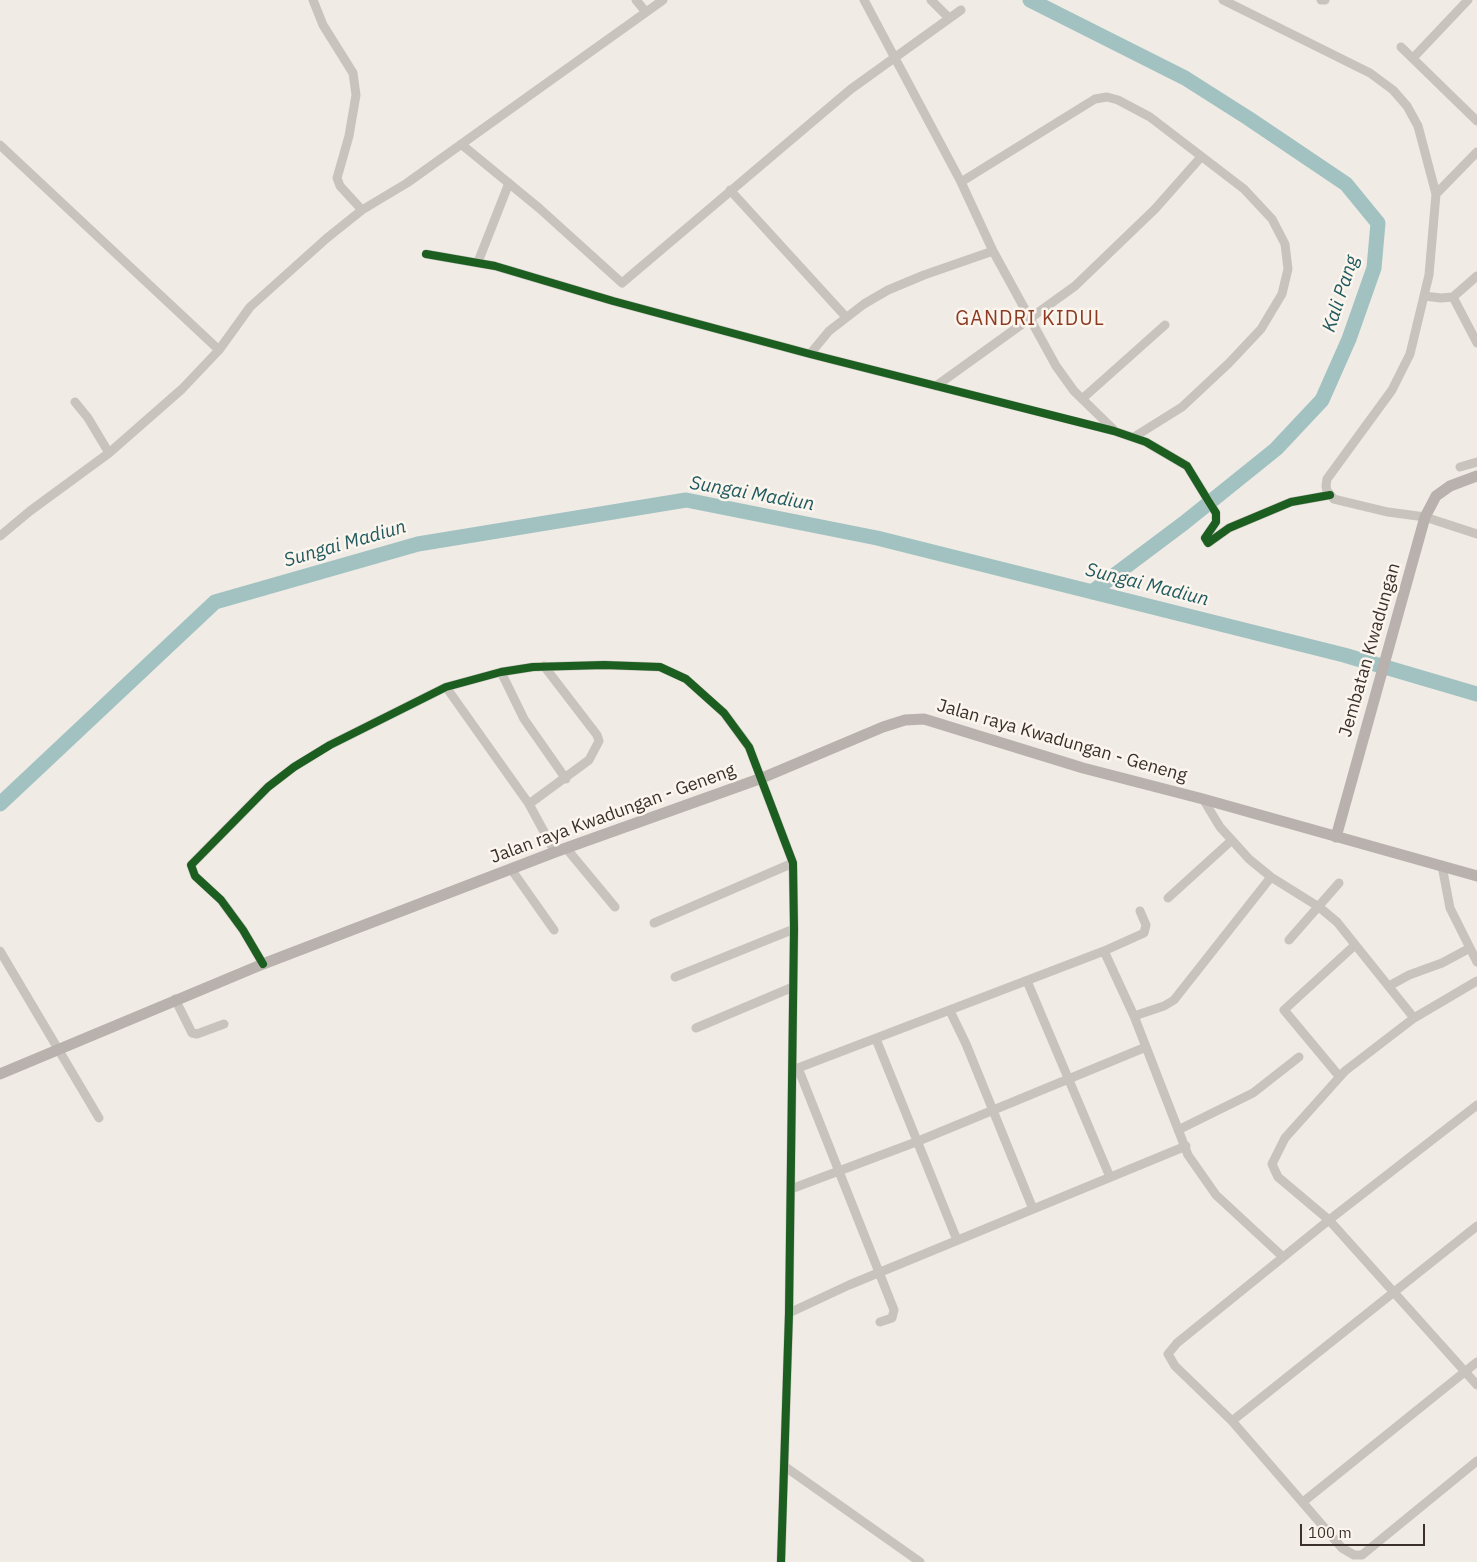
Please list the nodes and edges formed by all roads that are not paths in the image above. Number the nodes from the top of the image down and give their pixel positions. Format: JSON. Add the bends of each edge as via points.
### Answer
{"nodes":[{"id":1,"x":313,"y":0,"type":"edge"},
{"id":2,"x":636,"y":0,"type":"edge"},
{"id":3,"x":663,"y":0,"type":"edge"},
{"id":4,"x":864,"y":0,"type":"edge"},
{"id":5,"x":931,"y":0,"type":"edge"},
{"id":6,"x":1223,"y":0,"type":"edge"},
{"id":7,"x":1321,"y":0,"type":"edge"},
{"id":8,"x":1325,"y":0,"type":"edge"},
{"id":9,"x":1468,"y":0,"type":"edge"},
{"id":10,"x":961,"y":10,"type":"dead end"},
{"id":11,"x":646,"y":12,"type":"junction"},
{"id":12,"x":949,"y":18,"type":"junction"},
{"id":13,"x":1401,"y":47,"type":"dead end"},
{"id":14,"x":893,"y":58,"type":"junction"},
{"id":15,"x":1413,"y":58,"type":"junction"},
{"id":16,"x":1477,"y":121,"type":"edge"},
{"id":17,"x":461,"y":144,"type":"junction"},
{"id":18,"x":0,"y":145,"type":"edge"},
{"id":19,"x":1477,"y":152,"type":"edge"},
{"id":20,"x":1201,"y":157,"type":"junction"},
{"id":21,"x":961,"y":182,"type":"junction"},
{"id":22,"x":509,"y":183,"type":"junction"},
{"id":23,"x":730,"y":190,"type":"junction"},
{"id":24,"x":1436,"y":194,"type":"junction"},
{"id":25,"x":362,"y":210,"type":"junction"},
{"id":26,"x":993,"y":251,"type":"junction"},
{"id":27,"x":426,"y":254,"type":"dead end"},
{"id":28,"x":478,"y":262,"type":"junction"},
{"id":29,"x":1477,"y":276,"type":"edge"},
{"id":30,"x":1424,"y":296,"type":"junction"},
{"id":31,"x":1453,"y":297,"type":"junction"},
{"id":32,"x":846,"y":317,"type":"junction"},
{"id":33,"x":1030,"y":319,"type":"junction"},
{"id":34,"x":1165,"y":325,"type":"dead end"},
{"id":35,"x":1477,"y":343,"type":"edge"},
{"id":36,"x":219,"y":350,"type":"junction"},
{"id":37,"x":810,"y":354,"type":"junction"},
{"id":38,"x":936,"y":386,"type":"junction"},
{"id":39,"x":1082,"y":399,"type":"junction"},
{"id":40,"x":74,"y":402,"type":"dead end"},
{"id":41,"x":1114,"y":431,"type":"junction"},
{"id":42,"x":1134,"y":437,"type":"junction"},
{"id":43,"x":110,"y":453,"type":"junction"},
{"id":44,"x":1477,"y":462,"type":"edge"},
{"id":45,"x":1460,"y":467,"type":"dead end"},
{"id":46,"x":1477,"y":476,"type":"edge"},
{"id":47,"x":1330,"y":495,"type":"junction"},
{"id":48,"x":1425,"y":517,"type":"junction"},
{"id":49,"x":1477,"y":534,"type":"edge"},
{"id":50,"x":0,"y":536,"type":"edge"},
{"id":51,"x":544,"y":666,"type":"junction"},
{"id":52,"x":501,"y":672,"type":"junction"},
{"id":53,"x":446,"y":687,"type":"junction"},
{"id":54,"x":762,"y":778,"type":"junction"},
{"id":55,"x":566,"y":779,"type":"junction"},
{"id":56,"x":1203,"y":799,"type":"junction"},
{"id":57,"x":529,"y":804,"type":"junction"},
{"id":58,"x":1336,"y":837,"type":"junction"},
{"id":59,"x":1232,"y":840,"type":"junction"},
{"id":60,"x":561,"y":850,"type":"junction"},
{"id":61,"x":793,"y":863,"type":"junction"},
{"id":62,"x":1442,"y":866,"type":"junction"},
{"id":63,"x":511,"y":869,"type":"junction"},
{"id":64,"x":1477,"y":876,"type":"edge"},
{"id":65,"x":1272,"y":877,"type":"junction"},
{"id":66,"x":1339,"y":883,"type":"dead end"},
{"id":67,"x":1168,"y":898,"type":"dead end"},
{"id":68,"x":1319,"y":906,"type":"junction"},
{"id":69,"x":615,"y":907,"type":"dead end"},
{"id":70,"x":1140,"y":911,"type":"dead end"},
{"id":71,"x":654,"y":923,"type":"dead end"},
{"id":72,"x":794,"y":928,"type":"junction"},
{"id":73,"x":554,"y":930,"type":"dead end"},
{"id":74,"x":1289,"y":940,"type":"dead end"},
{"id":75,"x":1355,"y":945,"type":"junction"},
{"id":76,"x":1470,"y":948,"type":"junction"},
{"id":77,"x":0,"y":951,"type":"edge"},
{"id":78,"x":1104,"y":951,"type":"junction"},
{"id":79,"x":1477,"y":962,"type":"edge"},
{"id":80,"x":263,"y":964,"type":"junction"},
{"id":81,"x":674,"y":978,"type":"dead end"},
{"id":82,"x":1028,"y":981,"type":"junction"},
{"id":83,"x":1477,"y":981,"type":"edge"},
{"id":84,"x":1388,"y":986,"type":"junction"},
{"id":85,"x":793,"y":987,"type":"junction"},
{"id":86,"x":175,"y":999,"type":"junction"},
{"id":87,"x":950,"y":1011,"type":"junction"},
{"id":88,"x":1134,"y":1016,"type":"junction"},
{"id":89,"x":1414,"y":1018,"type":"junction"},
{"id":90,"x":224,"y":1024,"type":"dead end"},
{"id":91,"x":696,"y":1028,"type":"dead end"},
{"id":92,"x":876,"y":1039,"type":"junction"},
{"id":93,"x":1146,"y":1047,"type":"junction"},
{"id":94,"x":58,"y":1051,"type":"junction"},
{"id":95,"x":1299,"y":1057,"type":"dead end"},
{"id":96,"x":795,"y":1069,"type":"junction"},
{"id":97,"x":0,"y":1074,"type":"edge"},
{"id":98,"x":1339,"y":1076,"type":"junction"},
{"id":99,"x":1068,"y":1077,"type":"junction"},
{"id":100,"x":1477,"y":1105,"type":"edge"},
{"id":101,"x":993,"y":1109,"type":"junction"},
{"id":102,"x":99,"y":1118,"type":"dead end"},
{"id":103,"x":1178,"y":1130,"type":"junction"},
{"id":104,"x":916,"y":1142,"type":"junction"},
{"id":105,"x":1186,"y":1146,"type":"junction"},
{"id":106,"x":840,"y":1170,"type":"junction"},
{"id":107,"x":1110,"y":1177,"type":"junction"},
{"id":108,"x":791,"y":1189,"type":"junction"},
{"id":109,"x":1033,"y":1210,"type":"junction"},
{"id":110,"x":1329,"y":1220,"type":"junction"},
{"id":111,"x":1477,"y":1226,"type":"edge"},
{"id":112,"x":957,"y":1240,"type":"junction"},
{"id":113,"x":1284,"y":1257,"type":"junction"},
{"id":114,"x":880,"y":1273,"type":"junction"},
{"id":115,"x":1393,"y":1293,"type":"junction"},
{"id":116,"x":789,"y":1313,"type":"junction"},
{"id":117,"x":880,"y":1322,"type":"dead end"},
{"id":118,"x":1477,"y":1362,"type":"edge"},
{"id":119,"x":1464,"y":1372,"type":"junction"},
{"id":120,"x":1477,"y":1385,"type":"edge"},
{"id":121,"x":1232,"y":1421,"type":"junction"},
{"id":122,"x":1477,"y":1461,"type":"edge"},
{"id":123,"x":784,"y":1466,"type":"junction"},
{"id":124,"x":1303,"y":1502,"type":"junction"},
{"id":125,"x":1364,"y":1558,"type":"edge"},
{"id":126,"x":781,"y":1562,"type":"edge"},
{"id":127,"x":920,"y":1562,"type":"edge"}],
"edges":[{"from":1,"to":25,"type":"street","via":[[323,25],[354,79],[356,95],[349,136],[337,178],[340,186]]},
{"from":2,"to":11,"type":"street"},
{"from":3,"to":11,"type":"street"},
{"from":4,"to":14,"type":"street"},
{"from":5,"to":12,"type":"street"},
{"from":6,"to":24,"type":"street","via":[[1370,73],[1393,90],[1418,126]]},
{"from":7,"to":8,"type":"street"},
{"from":9,"to":15,"type":"street"},
{"from":10,"to":12,"type":"street"},
{"from":11,"to":17,"type":"street"},
{"from":12,"to":14,"type":"street"},
{"from":13,"to":15,"type":"street"},
{"from":14,"to":21,"type":"street"},
{"from":14,"to":23,"type":"street","via":[[822,112]]},
{"from":15,"to":16,"type":"street"},
{"from":17,"to":22,"type":"street"},
{"from":17,"to":25,"type":"street"},
{"from":18,"to":36,"type":"street"},
{"from":19,"to":24,"type":"street"},
{"from":20,"to":21,"type":"street","via":[[1150,117],[1107,97],[1095,100]]},
{"from":20,"to":33,"type":"street","via":[[1123,242],[1075,286]]},
{"from":20,"to":42,"type":"street","via":[[1244,189],[1272,218],[1285,244],[1288,269],[1282,294],[1261,329],[1182,406]]},
{"from":21,"to":26,"type":"street"},
{"from":22,"to":23,"type":"street","via":[[622,282]]},
{"from":22,"to":28,"type":"street"},
{"from":23,"to":32,"type":"street"},
{"from":24,"to":30,"type":"street"},
{"from":25,"to":36,"type":"street","via":[[250,308]]},
{"from":26,"to":32,"type":"street","via":[[888,290]]},
{"from":26,"to":33,"type":"street"},
{"from":27,"to":28,"type":"street"},
{"from":28,"to":37,"type":"street"},
{"from":29,"to":31,"type":"street"},
{"from":30,"to":31,"type":"street"},
{"from":30,"to":47,"type":"street","via":[[1410,354],[1392,390],[1327,479]]},
{"from":31,"to":35,"type":"street"},
{"from":32,"to":37,"type":"street","via":[[828,331]]},
{"from":33,"to":38,"type":"street"},
{"from":33,"to":39,"type":"street","via":[[1056,366]]},
{"from":34,"to":39,"type":"street"},
{"from":36,"to":43,"type":"street","via":[[182,389]]},
{"from":37,"to":38,"type":"street"},
{"from":38,"to":41,"type":"street"},
{"from":39,"to":41,"type":"street"},
{"from":40,"to":43,"type":"street"},
{"from":41,"to":42,"type":"street"},
{"from":42,"to":47,"type":"street","via":[[1187,466],[1216,513],[1216,522],[1205,538],[1208,543],[1229,528],[1291,502]]},
{"from":43,"to":50,"type":"street"},
{"from":44,"to":45,"type":"street"},
{"from":46,"to":48,"type":"main road","name":"Jembatan Kwadungan","via":[[1450,486],[1436,496]]},
{"from":47,"to":48,"type":"street","via":[[1334,499],[1388,512]]},
{"from":48,"to":49,"type":"street"},
{"from":48,"to":58,"type":"main road","name":"Jembatan Kwadungan"},
{"from":51,"to":52,"type":"street"},
{"from":51,"to":54,"type":"street","via":[[646,666],[671,671],[686,679],[724,713],[749,747]]},
{"from":51,"to":55,"type":"street","via":[[597,735],[597,747],[589,760]]},
{"from":52,"to":53,"type":"street"},
{"from":52,"to":55,"type":"street","via":[[524,719]]},
{"from":53,"to":57,"type":"street"},
{"from":53,"to":80,"type":"street","via":[[373,722],[294,767],[268,787],[194,862],[192,873],[221,900]]},
{"from":54,"to":56,"type":"main road","name":"Jalan raya Kwadungan - Geneng","via":[[883,727],[905,720],[924,719],[1083,768]]},
{"from":54,"to":60,"type":"main road","name":"Jalan raya Kwadungan - Geneng"},
{"from":54,"to":61,"type":"street"},
{"from":55,"to":57,"type":"street"},
{"from":56,"to":58,"type":"main road","name":"Jalan raya Kwadungan - Geneng"},
{"from":56,"to":59,"type":"street"},
{"from":57,"to":60,"type":"street"},
{"from":58,"to":62,"type":"main road","name":"Jalan raya Kwadungan - Geneng"},
{"from":59,"to":65,"type":"street"},
{"from":59,"to":67,"type":"street"},
{"from":60,"to":63,"type":"main road","name":"Jalan raya Kwadungan - Geneng"},
{"from":60,"to":69,"type":"street"},
{"from":61,"to":71,"type":"street"},
{"from":61,"to":72,"type":"street"},
{"from":62,"to":64,"type":"main road","name":"Jalan raya Kwadungan - Geneng"},
{"from":62,"to":76,"type":"street","via":[[1450,908]]},
{"from":63,"to":73,"type":"street"},
{"from":63,"to":80,"type":"main road","name":"Jalan raya Kwadungan - Geneng"},
{"from":65,"to":68,"type":"street"},
{"from":65,"to":88,"type":"street","via":[[1178,995],[1164,1006]]},
{"from":66,"to":68,"type":"street"},
{"from":68,"to":74,"type":"street"},
{"from":68,"to":75,"type":"street"},
{"from":70,"to":78,"type":"street","via":[[1146,925],[1144,933]]},
{"from":72,"to":81,"type":"street"},
{"from":72,"to":85,"type":"street"},
{"from":75,"to":84,"type":"street"},
{"from":75,"to":98,"type":"street","via":[[1284,1010]]},
{"from":76,"to":79,"type":"street"},
{"from":76,"to":84,"type":"street"},
{"from":77,"to":94,"type":"street"},
{"from":78,"to":82,"type":"street"},
{"from":78,"to":88,"type":"street"},
{"from":80,"to":86,"type":"main road","name":"Jalan raya Kwadungan - Geneng"},
{"from":82,"to":87,"type":"street"},
{"from":82,"to":99,"type":"street"},
{"from":83,"to":89,"type":"street"},
{"from":84,"to":89,"type":"street"},
{"from":85,"to":91,"type":"street"},
{"from":85,"to":96,"type":"street"},
{"from":86,"to":90,"type":"street","via":[[192,1033]]},
{"from":86,"to":94,"type":"main road","name":"Jalan raya Kwadungan - Geneng"},
{"from":87,"to":92,"type":"street"},
{"from":87,"to":101,"type":"street"},
{"from":88,"to":93,"type":"street"},
{"from":89,"to":98,"type":"street"},
{"from":92,"to":96,"type":"street"},
{"from":92,"to":104,"type":"street"},
{"from":93,"to":99,"type":"street"},
{"from":93,"to":103,"type":"street"},
{"from":94,"to":97,"type":"main road","name":"Jalan raya Kwadungan - Geneng"},
{"from":94,"to":102,"type":"street"},
{"from":95,"to":103,"type":"street","via":[[1247,1097]]},
{"from":96,"to":106,"type":"street"},
{"from":96,"to":108,"type":"street"},
{"from":98,"to":110,"type":"street","via":[[1285,1138],[1272,1164],[1278,1177]]},
{"from":99,"to":101,"type":"street"},
{"from":99,"to":107,"type":"street"},
{"from":100,"to":110,"type":"street"},
{"from":101,"to":104,"type":"street"},
{"from":101,"to":109,"type":"street"},
{"from":103,"to":105,"type":"street"},
{"from":104,"to":106,"type":"street"},
{"from":104,"to":112,"type":"street"},
{"from":105,"to":107,"type":"street"},
{"from":105,"to":113,"type":"street","via":[[1195,1166],[1216,1194]]},
{"from":106,"to":108,"type":"street"},
{"from":106,"to":114,"type":"street"},
{"from":107,"to":109,"type":"street"},
{"from":108,"to":116,"type":"street"},
{"from":109,"to":112,"type":"street"},
{"from":110,"to":113,"type":"street"},
{"from":110,"to":115,"type":"street"},
{"from":111,"to":115,"type":"street"},
{"from":112,"to":114,"type":"street"},
{"from":113,"to":121,"type":"street","via":[[1176,1343],[1168,1354],[1175,1366]]},
{"from":114,"to":116,"type":"street"},
{"from":114,"to":117,"type":"street","via":[[894,1310],[892,1318]]},
{"from":115,"to":119,"type":"street"},
{"from":115,"to":121,"type":"street"},
{"from":116,"to":123,"type":"street"},
{"from":118,"to":119,"type":"street"},
{"from":119,"to":120,"type":"street"},
{"from":119,"to":124,"type":"street"},
{"from":121,"to":124,"type":"street"},
{"from":122,"to":125,"type":"street"},
{"from":123,"to":126,"type":"street"},
{"from":123,"to":127,"type":"street"},
{"from":124,"to":125,"type":"street","via":[[1342,1548]]}]}
